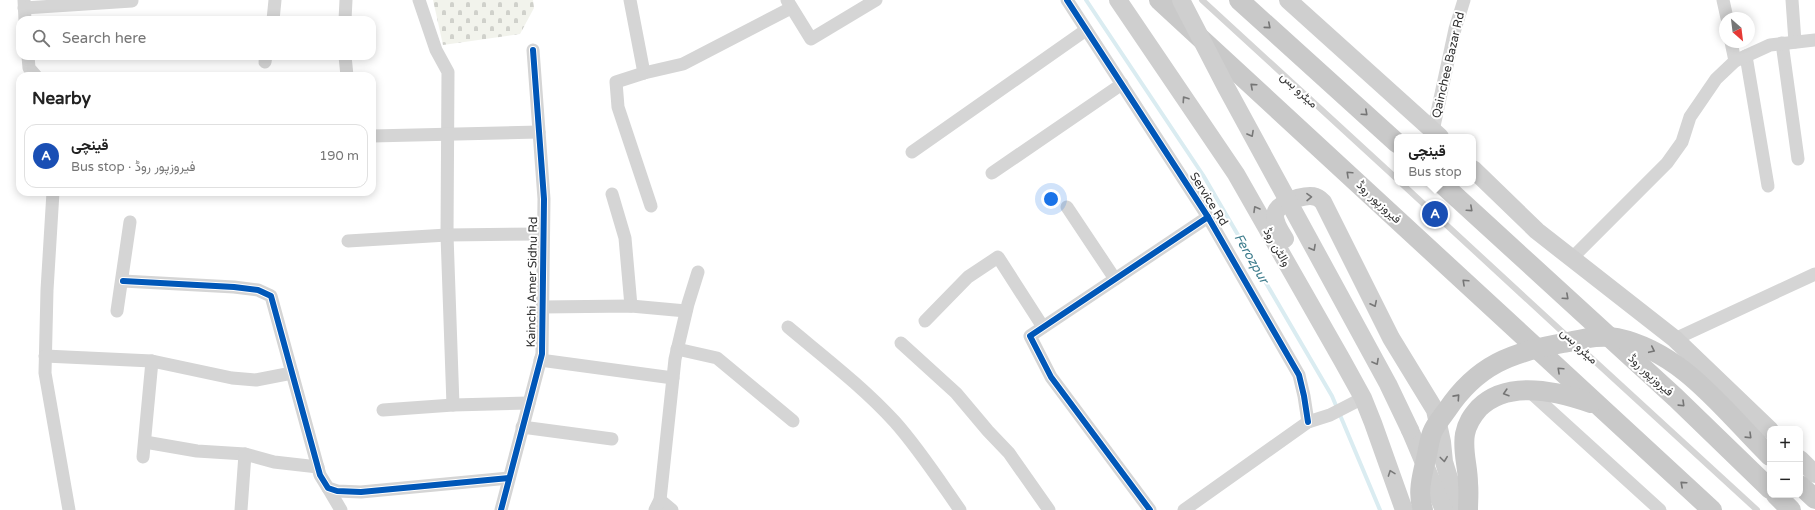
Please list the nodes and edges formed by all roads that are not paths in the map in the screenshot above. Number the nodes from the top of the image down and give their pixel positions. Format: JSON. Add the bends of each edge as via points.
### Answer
{"nodes":[{"id":1,"x":275,"y":0,"type":"edge"},
{"id":2,"x":346,"y":0,"type":"edge"},
{"id":3,"x":419,"y":0,"type":"edge"},
{"id":4,"x":630,"y":0,"type":"edge"},
{"id":5,"x":876,"y":0,"type":"edge"},
{"id":6,"x":1066,"y":0,"type":"edge"},
{"id":7,"x":1118,"y":0,"type":"edge"},
{"id":8,"x":1159,"y":0,"type":"edge"},
{"id":9,"x":1181,"y":0,"type":"edge"},
{"id":10,"x":1202,"y":0,"type":"edge"},
{"id":11,"x":1239,"y":0,"type":"edge"},
{"id":12,"x":1288,"y":0,"type":"edge"},
{"id":13,"x":1464,"y":0,"type":"edge"},
{"id":14,"x":1723,"y":0,"type":"edge"},
{"id":15,"x":1792,"y":0,"type":"edge"},
{"id":16,"x":132,"y":1,"type":"edge"},
{"id":17,"x":789,"y":4,"type":"edge"},
{"id":18,"x":24,"y":9,"type":"edge"},
{"id":19,"x":1726,"y":12,"type":"edge"},
{"id":20,"x":273,"y":16,"type":"edge"},
{"id":21,"x":345,"y":16,"type":"edge"},
{"id":22,"x":1086,"y":30,"type":"junction"},
{"id":23,"x":1815,"y":40,"type":"edge"},
{"id":24,"x":1795,"y":42,"type":"junction"},
{"id":25,"x":1782,"y":43,"type":"junction"},
{"id":26,"x":1734,"y":48,"type":"edge"},
{"id":27,"x":533,"y":50,"type":"dead end"},
{"id":28,"x":1740,"y":58,"type":"junction"},
{"id":29,"x":28,"y":60,"type":"edge"},
{"id":30,"x":345,"y":60,"type":"edge"},
{"id":31,"x":32,"y":72,"type":"edge"},
{"id":32,"x":346,"y":72,"type":"edge"},
{"id":33,"x":644,"y":73,"type":"junction"},
{"id":34,"x":1122,"y":84,"type":"junction"},
{"id":35,"x":539,"y":132,"type":"junction"},
{"id":36,"x":446,"y":133,"type":"junction"},
{"id":37,"x":1436,"y":134,"type":"edge"},
{"id":38,"x":376,"y":136,"type":"edge"},
{"id":39,"x":1394,"y":140,"type":"edge"},
{"id":40,"x":912,"y":152,"type":"dead end"},
{"id":41,"x":1798,"y":159,"type":"dead end"},
{"id":42,"x":1476,"y":172,"type":"edge"},
{"id":43,"x":992,"y":173,"type":"dead end"},
{"id":44,"x":1394,"y":176,"type":"edge"},
{"id":45,"x":1404,"y":186,"type":"edge"},
{"id":46,"x":1444,"y":186,"type":"edge"},
{"id":47,"x":1768,"y":186,"type":"dead end"},
{"id":48,"x":612,"y":194,"type":"dead end"},
{"id":49,"x":53,"y":196,"type":"edge"},
{"id":50,"x":650,"y":206,"type":"dead end"},
{"id":51,"x":1067,"y":207,"type":"dead end"},
{"id":52,"x":1208,"y":217,"type":"junction"},
{"id":53,"x":130,"y":222,"type":"dead end"},
{"id":54,"x":543,"y":234,"type":"junction"},
{"id":55,"x":447,"y":235,"type":"junction"},
{"id":56,"x":348,"y":240,"type":"dead end"},
{"id":57,"x":1572,"y":258,"type":"junction"},
{"id":58,"x":698,"y":272,"type":"dead end"},
{"id":59,"x":1815,"y":274,"type":"edge"},
{"id":60,"x":1115,"y":279,"type":"junction"},
{"id":61,"x":123,"y":281,"type":"junction"},
{"id":62,"x":631,"y":306,"type":"junction"},
{"id":63,"x":542,"y":307,"type":"junction"},
{"id":64,"x":117,"y":311,"type":"dead end"},
{"id":65,"x":686,"y":311,"type":"junction"},
{"id":66,"x":925,"y":321,"type":"dead end"},
{"id":67,"x":788,"y":327,"type":"dead end"},
{"id":68,"x":1043,"y":328,"type":"junction"},
{"id":69,"x":1675,"y":338,"type":"junction"},
{"id":70,"x":901,"y":343,"type":"dead end"},
{"id":71,"x":677,"y":349,"type":"junction"},
{"id":72,"x":45,"y":356,"type":"junction"},
{"id":73,"x":540,"y":360,"type":"junction"},
{"id":74,"x":1342,"y":360,"type":"junction"},
{"id":75,"x":152,"y":361,"type":"junction"},
{"id":76,"x":292,"y":374,"type":"junction"},
{"id":77,"x":673,"y":378,"type":"junction"},
{"id":78,"x":1529,"y":391,"type":"junction"},
{"id":79,"x":1363,"y":398,"type":"junction"},
{"id":80,"x":529,"y":403,"type":"junction"},
{"id":81,"x":453,"y":405,"type":"junction"},
{"id":82,"x":1599,"y":406,"type":"junction"},
{"id":83,"x":383,"y":410,"type":"dead end"},
{"id":84,"x":793,"y":421,"type":"dead end"},
{"id":85,"x":1308,"y":422,"type":"junction"},
{"id":86,"x":522,"y":427,"type":"junction"},
{"id":87,"x":1767,"y":427,"type":"edge"},
{"id":88,"x":612,"y":439,"type":"dead end"},
{"id":89,"x":145,"y":442,"type":"junction"},
{"id":90,"x":1767,"y":453,"type":"edge"},
{"id":91,"x":245,"y":454,"type":"junction"},
{"id":92,"x":143,"y":457,"type":"dead end"},
{"id":93,"x":1803,"y":462,"type":"edge"},
{"id":94,"x":318,"y":467,"type":"junction"},
{"id":95,"x":1815,"y":474,"type":"edge"},
{"id":96,"x":509,"y":478,"type":"junction"},
{"id":97,"x":1767,"y":486,"type":"edge"},
{"id":98,"x":328,"y":488,"type":"junction"},
{"id":99,"x":1803,"y":488,"type":"edge"},
{"id":100,"x":1779,"y":498,"type":"edge"},
{"id":101,"x":1815,"y":499,"type":"edge"},
{"id":102,"x":658,"y":505,"type":"edge"},
{"id":103,"x":69,"y":510,"type":"edge"},
{"id":104,"x":241,"y":510,"type":"edge"},
{"id":105,"x":341,"y":510,"type":"edge"},
{"id":106,"x":501,"y":510,"type":"edge"},
{"id":107,"x":672,"y":510,"type":"edge"},
{"id":108,"x":960,"y":510,"type":"edge"},
{"id":109,"x":1049,"y":510,"type":"edge"},
{"id":110,"x":1150,"y":510,"type":"edge"},
{"id":111,"x":1184,"y":510,"type":"edge"},
{"id":112,"x":1404,"y":510,"type":"edge"},
{"id":113,"x":1423,"y":510,"type":"edge"},
{"id":114,"x":1444,"y":510,"type":"edge"},
{"id":115,"x":1462,"y":510,"type":"edge"},
{"id":116,"x":1468,"y":510,"type":"edge"},
{"id":117,"x":1660,"y":510,"type":"edge"},
{"id":118,"x":1712,"y":510,"type":"edge"},
{"id":119,"x":1757,"y":510,"type":"edge"},
{"id":120,"x":1791,"y":510,"type":"edge"}],
"edges":[{"from":1,"to":20,"type":"street"},
{"from":2,"to":21,"type":"street"},
{"from":3,"to":36,"type":"street","via":[[436,50],[448,72]]},
{"from":4,"to":33,"type":"street"},
{"from":5,"to":17,"type":"street","via":[[810,39]]},
{"from":6,"to":22,"type":"street","name":"Service Rd"},
{"from":74,"to":7,"type":"main road","name":"والٹن روڈ","one_way":true,"via":[[1236,174]]},
{"from":82,"to":8,"type":"main road","name":"فیروزپور روڈ","one_way":true},
{"from":9,"to":114,"type":"main road","one_way":true,"bridge":true,"via":[[1388,384]]},
{"from":10,"to":44,"type":"lane","name":"میٹرو بس"},
{"from":11,"to":39,"type":"main road","one_way":true},
{"from":12,"to":37,"type":"main road"},
{"from":13,"to":37,"type":"street","name":"Qainchee Bazar Rd","via":[[1455,29]]},
{"from":14,"to":19,"type":"street"},
{"from":15,"to":24,"type":"street"},
{"from":16,"to":18,"type":"street"},
{"from":17,"to":33,"type":"street","via":[[683,64]]},
{"from":22,"to":34,"type":"street","name":"Service Rd"},
{"from":22,"to":40,"type":"street"},
{"from":23,"to":24,"type":"street"},
{"from":24,"to":25,"type":"street"},
{"from":25,"to":28,"type":"street","via":[[1770,45]]},
{"from":25,"to":41,"type":"street"},
{"from":26,"to":28,"type":"street"},
{"from":27,"to":35,"type":"street","name":"Kainchi Amer Sidhu Rd"},
{"from":28,"to":47,"type":"street"},
{"from":28,"to":57,"type":"street","via":[[1716,79],[1690,117],[1682,142],[1667,163]]},
{"from":29,"to":31,"type":"street"},
{"from":30,"to":32,"type":"street"},
{"from":33,"to":50,"type":"street","via":[[616,82],[618,108]]},
{"from":34,"to":43,"type":"street"},
{"from":34,"to":52,"type":"street","name":"Service Rd"},
{"from":35,"to":36,"type":"street"},
{"from":35,"to":54,"type":"street","name":"Kainchi Amer Sidhu Rd","via":[[544,199]]},
{"from":36,"to":38,"type":"street"},
{"from":36,"to":55,"type":"street"},
{"from":42,"to":57,"type":"main road","via":[[1537,231]]},
{"from":45,"to":119,"type":"lane","name":"میٹرو بس"},
{"from":46,"to":97,"type":"main road","name":"فیروزپور روڈ","one_way":true,"via":[[1676,398]]},
{"from":48,"to":62,"type":"street","via":[[625,238]]},
{"from":49,"to":72,"type":"street"},
{"from":51,"to":60,"type":"street"},
{"from":52,"to":60,"type":"street"},
{"from":52,"to":85,"type":"street","name":"Service Rd","via":[[1299,374]]},
{"from":53,"to":61,"type":"street"},
{"from":54,"to":55,"type":"street"},
{"from":54,"to":63,"type":"street","name":"Kainchi Amer Sidhu Rd"},
{"from":55,"to":56,"type":"street"},
{"from":55,"to":81,"type":"street"},
{"from":57,"to":69,"type":"main road"},
{"from":58,"to":65,"type":"street"},
{"from":59,"to":69,"type":"street"},
{"from":60,"to":68,"type":"street"},
{"from":61,"to":64,"type":"street"},
{"from":61,"to":76,"type":"street","via":[[234,287],[258,290],[271,296]]},
{"from":62,"to":63,"type":"street"},
{"from":62,"to":65,"type":"street"},
{"from":63,"to":73,"type":"street","name":"Kainchi Amer Sidhu Rd"},
{"from":65,"to":71,"type":"street"},
{"from":66,"to":68,"type":"street","via":[[968,277],[998,257]]},
{"from":67,"to":108,"type":"street","via":[[866,392],[896,423]]},
{"from":68,"to":110,"type":"street","via":[[1030,336],[1051,377]]},
{"from":69,"to":87,"type":"main road"},
{"from":70,"to":109,"type":"street","via":[[956,393],[1009,453]]},
{"from":71,"to":77,"type":"street"},
{"from":71,"to":84,"type":"street","via":[[717,358]]},
{"from":72,"to":75,"type":"street"},
{"from":72,"to":103,"type":"street","via":[[45,373]]},
{"from":73,"to":77,"type":"street"},
{"from":73,"to":80,"type":"street","name":"Kainchi Amer Sidhu Rd"},
{"from":74,"to":79,"type":"main road","name":"والٹن روڈ"},
{"from":74,"to":115,"type":"main road","one_way":true,"via":[[1347,345],[1276,222],[1275,212],[1278,208],[1296,198],[1316,196],[1323,202],[1391,338],[1435,410],[1445,468]]},
{"from":75,"to":76,"type":"street","via":[[232,378],[256,380]]},
{"from":75,"to":89,"type":"street"},
{"from":76,"to":94,"type":"street"},
{"from":77,"to":102,"type":"street"},
{"from":78,"to":82,"type":"main road","via":[[1567,394]]},
{"from":78,"to":116,"type":"main road","one_way":true,"via":[[1508,391],[1486,402],[1470,419],[1465,436]]},
{"from":78,"to":117,"type":"street"},
{"from":79,"to":85,"type":"street","via":[[1330,415]]},
{"from":112,"to":79,"type":"main road","name":"والٹن روڈ","one_way":true},
{"from":80,"to":81,"type":"street"},
{"from":80,"to":86,"type":"street","name":"Kainchi Amer Sidhu Rd"},
{"from":81,"to":83,"type":"street"},
{"from":118,"to":82,"type":"main road","name":"فیروزپور روڈ","one_way":true},
{"from":85,"to":111,"type":"street"},
{"from":86,"to":88,"type":"street"},
{"from":86,"to":96,"type":"street","name":"Kainchi Amer Sidhu Rd"},
{"from":89,"to":91,"type":"street","via":[[197,451]]},
{"from":89,"to":92,"type":"street"},
{"from":113,"to":90,"type":"main road","one_way":true,"bridge":true,"via":[[1421,480],[1432,432],[1453,401],[1473,379],[1502,359],[1530,349],[1598,336],[1616,338],[1664,356],[1692,376]]},
{"from":91,"to":94,"type":"street","via":[[274,462]]},
{"from":91,"to":104,"type":"street"},
{"from":93,"to":95,"type":"main road"},
{"from":94,"to":98,"type":"street"},
{"from":96,"to":98,"type":"street","via":[[361,492]]},
{"from":96,"to":106,"type":"street","name":"Kainchi Amer Sidhu Rd"},
{"from":98,"to":105,"type":"street"},
{"from":99,"to":101,"type":"main road"},
{"from":100,"to":120,"type":"main road"},
{"from":102,"to":107,"type":"street"}]}
